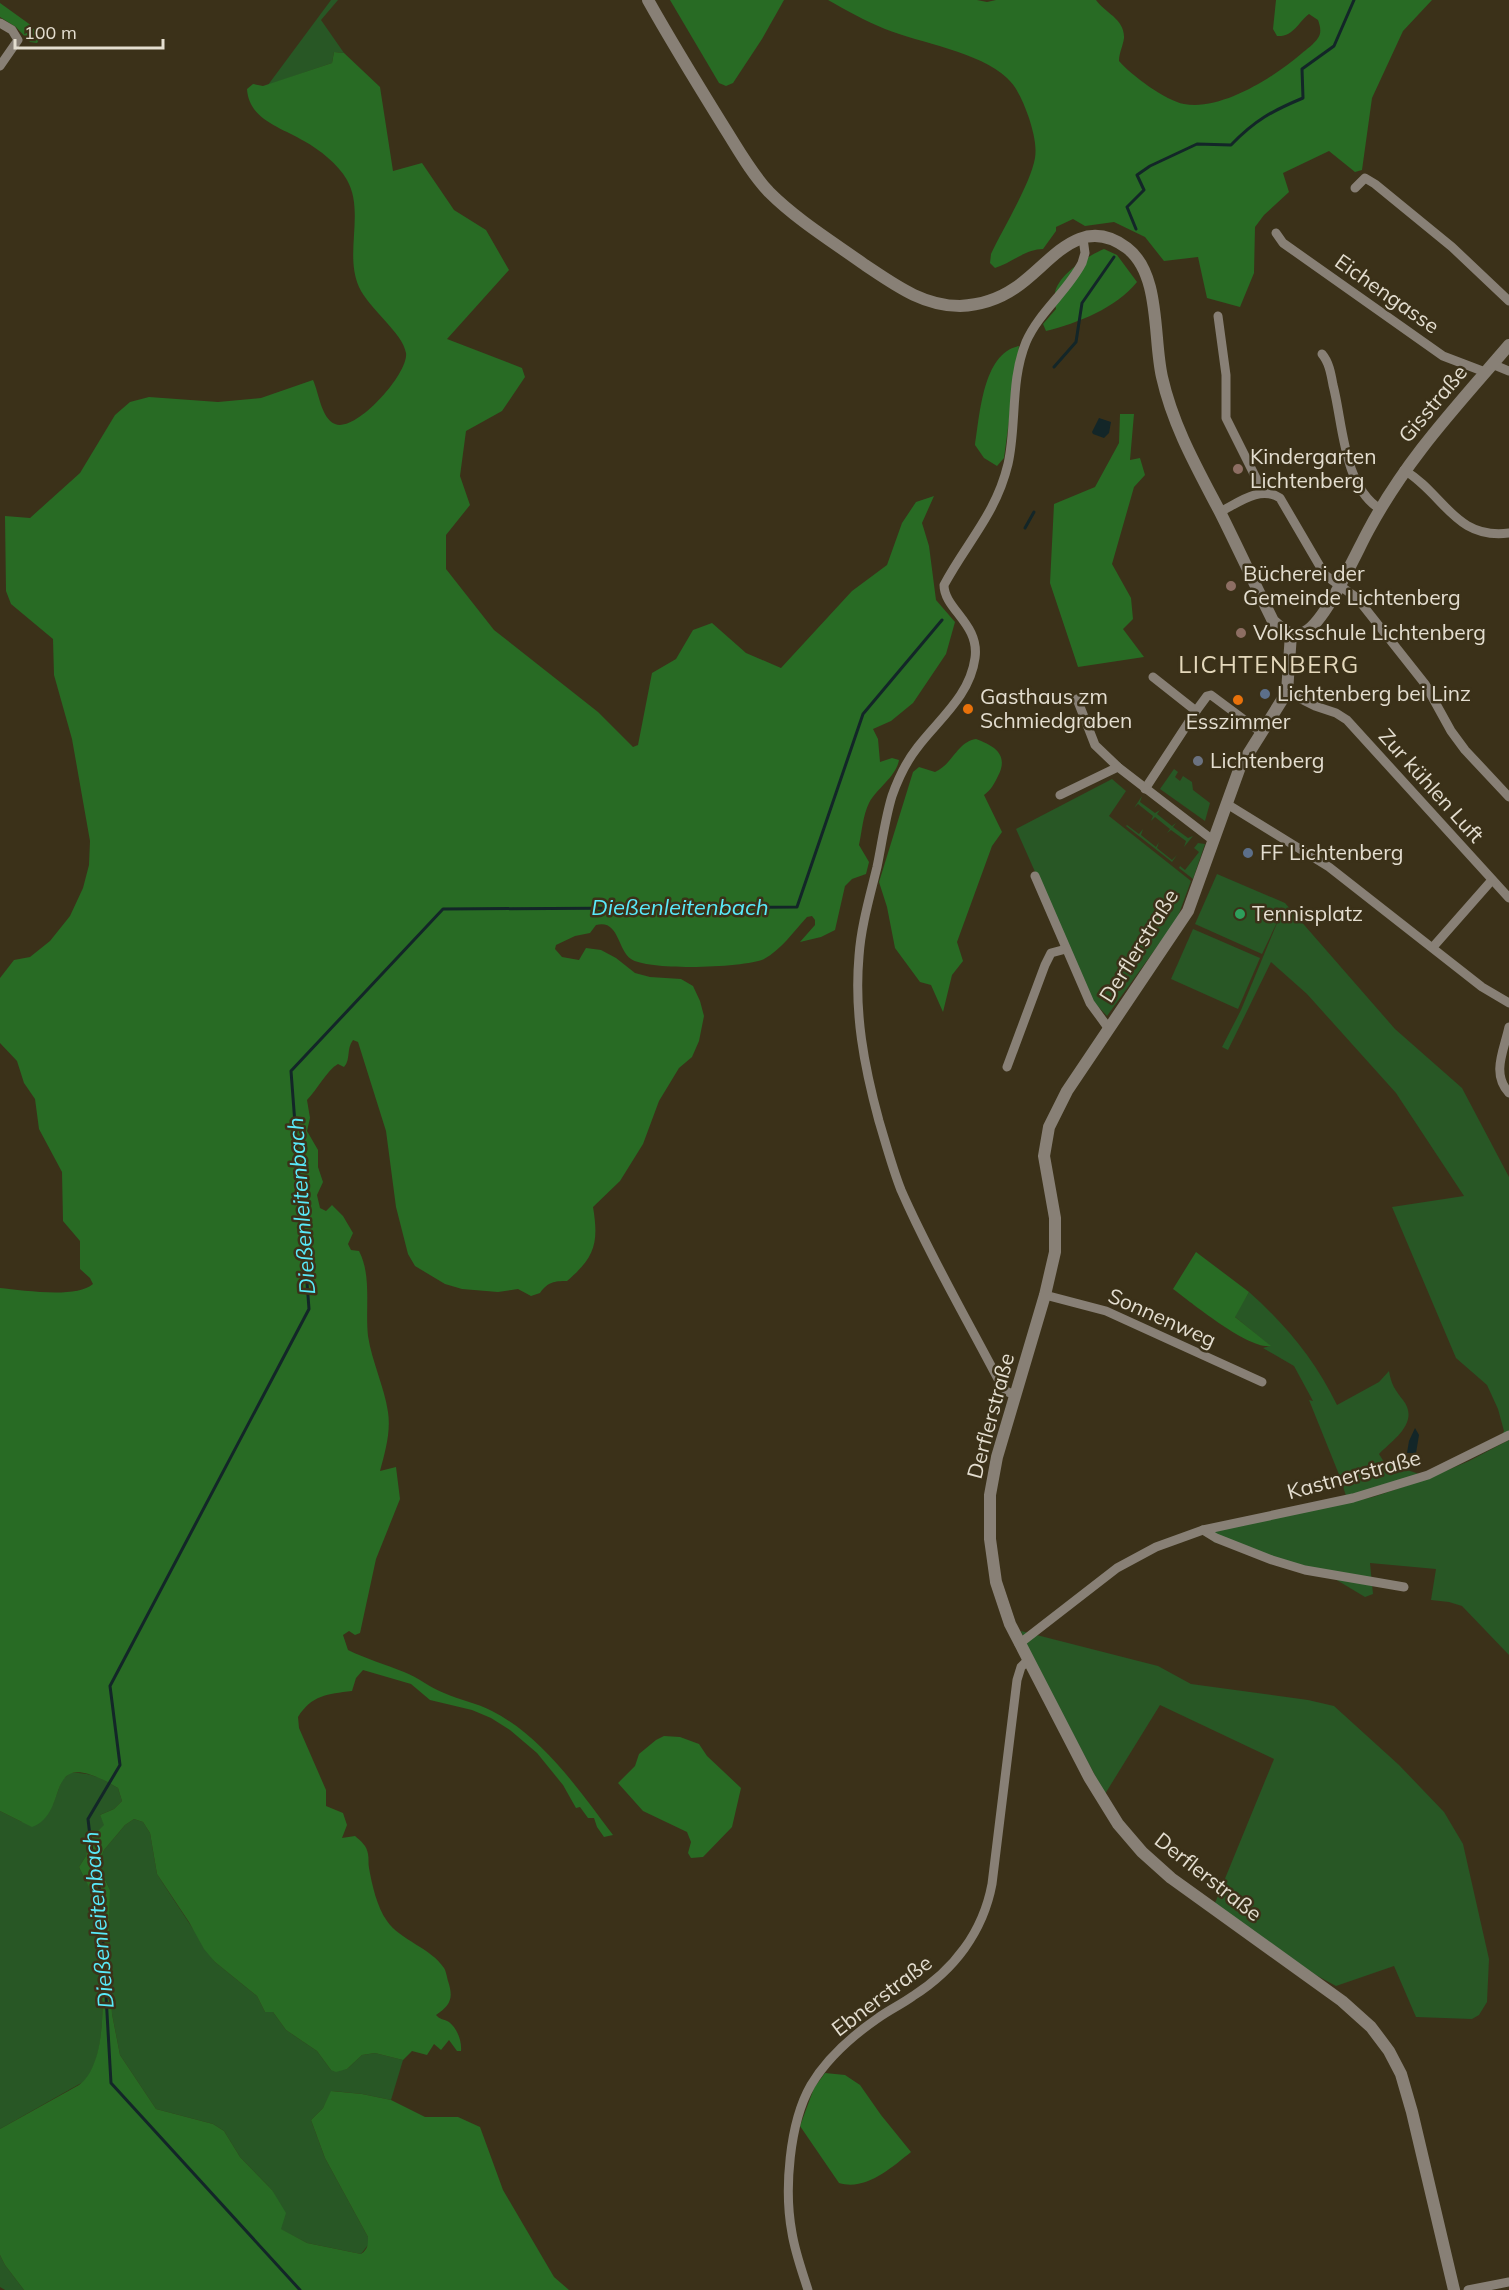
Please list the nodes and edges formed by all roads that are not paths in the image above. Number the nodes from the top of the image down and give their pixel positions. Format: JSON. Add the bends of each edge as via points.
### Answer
{"nodes":[{"id":1,"x":648,"y":0,"type":"edge"},
{"id":2,"x":0,"y":23,"type":"edge"},
{"id":3,"x":0,"y":66,"type":"edge"},
{"id":4,"x":1355,"y":188,"type":"dead end"},
{"id":5,"x":1276,"y":233,"type":"dead end"},
{"id":6,"x":1083,"y":238,"type":"junction"},
{"id":7,"x":1509,"y":301,"type":"edge"},
{"id":8,"x":1218,"y":316,"type":"dead end"},
{"id":9,"x":1509,"y":345,"type":"edge"},
{"id":10,"x":1322,"y":354,"type":"dead end"},
{"id":11,"x":1489,"y":368,"type":"junction"},
{"id":12,"x":1509,"y":371,"type":"edge"},
{"id":13,"x":1404,"y":470,"type":"junction"},
{"id":14,"x":1261,"y":493,"type":"junction"},
{"id":15,"x":1380,"y":509,"type":"junction"},
{"id":16,"x":1220,"y":512,"type":"junction"},
{"id":17,"x":1509,"y":533,"type":"edge"},
{"id":18,"x":1339,"y":585,"type":"junction"},
{"id":19,"x":1291,"y":634,"type":"junction"},
{"id":20,"x":1153,"y":677,"type":"dead end"},
{"id":21,"x":1287,"y":693,"type":"junction"},
{"id":22,"x":1077,"y":699,"type":"dead end"},
{"id":23,"x":1196,"y":711,"type":"junction"},
{"id":24,"x":1262,"y":733,"type":"junction"},
{"id":25,"x":1118,"y":767,"type":"junction"},
{"id":26,"x":1145,"y":789,"type":"junction"},
{"id":27,"x":1060,"y":795,"type":"dead end"},
{"id":28,"x":1509,"y":797,"type":"edge"},
{"id":29,"x":1227,"y":804,"type":"junction"},
{"id":30,"x":1214,"y":841,"type":"junction"},
{"id":31,"x":1035,"y":876,"type":"dead end"},
{"id":32,"x":1492,"y":880,"type":"junction"},
{"id":33,"x":1509,"y":898,"type":"edge"},
{"id":34,"x":1433,"y":947,"type":"junction"},
{"id":35,"x":1066,"y":950,"type":"junction"},
{"id":36,"x":1509,"y":1003,"type":"edge"},
{"id":37,"x":1509,"y":1027,"type":"edge"},
{"id":38,"x":1109,"y":1029,"type":"junction"},
{"id":39,"x":1007,"y":1067,"type":"dead end"},
{"id":40,"x":1509,"y":1093,"type":"edge"},
{"id":41,"x":1046,"y":1295,"type":"junction"},
{"id":42,"x":1262,"y":1382,"type":"dead end"},
{"id":43,"x":1014,"y":1395,"type":"junction"},
{"id":44,"x":1509,"y":1436,"type":"edge"},
{"id":45,"x":1203,"y":1530,"type":"junction"},
{"id":46,"x":1404,"y":1587,"type":"dead end"},
{"id":47,"x":1019,"y":1644,"type":"junction"},
{"id":48,"x":1028,"y":1660,"type":"junction"},
{"id":49,"x":1509,"y":2282,"type":"edge"},
{"id":50,"x":808,"y":2290,"type":"edge"},
{"id":51,"x":1454,"y":2290,"type":"edge"},
{"id":52,"x":1468,"y":2290,"type":"edge"}],
"edges":[{"from":1,"to":6,"type":"street","via":[[768,191],[831,241],[910,294],[953,306],[989,301],[1015,288],[1062,247]]},
{"from":2,"to":3,"type":"street","via":[[12,30],[18,40]]},
{"from":4,"to":7,"type":"street","via":[[1365,178],[1375,184],[1452,247]]},
{"from":5,"to":11,"type":"street","name":"Eichengasse","via":[[1282,243],[1443,356]]},
{"from":6,"to":16,"type":"street","via":[[1114,241],[1144,267],[1168,399],[1186,448]]},
{"from":6,"to":43,"type":"street","via":[[1082,263],[1038,321],[1024,348],[1016,384],[1009,457],[999,492],[983,526],[945,585],[946,596],[972,634],[975,660],[959,698],[915,750],[897,783],[861,939],[858,986],[867,1074],[892,1166],[998,1379]]},
{"from":8,"to":14,"type":"street","via":[[1226,375],[1226,418]]},
{"from":9,"to":11,"type":"street","name":"Gisstraße"},
{"from":10,"to":15,"type":"street","via":[[1335,392],[1352,473]]},
{"from":11,"to":12,"type":"street","name":"Eichengasse"},
{"from":11,"to":13,"type":"street","name":"Gisstraße"},
{"from":13,"to":15,"type":"street","name":"Gisstraße"},
{"from":13,"to":17,"type":"street","via":[[1467,526],[1490,535]]},
{"from":14,"to":16,"type":"street"},
{"from":14,"to":18,"type":"street","via":[[1273,494],[1283,502],[1325,575]]},
{"from":15,"to":18,"type":"street","name":"Gisstraße"},
{"from":16,"to":19,"type":"street","via":[[1274,621]]},
{"from":18,"to":19,"type":"street","name":"Gisstraße","via":[[1312,627]]},
{"from":18,"to":28,"type":"street","via":[[1357,598],[1402,653],[1465,750]]},
{"from":19,"to":21,"type":"street","name":"Derflerstraße"},
{"from":20,"to":23,"type":"street"},
{"from":21,"to":24,"type":"street","name":"Derflerstraße"},
{"from":21,"to":32,"type":"street","name":"Zur kühlen Luft","via":[[1347,720]]},
{"from":22,"to":25,"type":"street","via":[[1095,745]]},
{"from":23,"to":24,"type":"street","via":[[1211,695]]},
{"from":23,"to":26,"type":"street"},
{"from":24,"to":29,"type":"street","name":"Derflerstraße","via":[[1240,767]]},
{"from":25,"to":26,"type":"street"},
{"from":25,"to":27,"type":"street"},
{"from":26,"to":30,"type":"street"},
{"from":29,"to":30,"type":"street","name":"Derflerstraße"},
{"from":29,"to":34,"type":"street","via":[[1329,867]]},
{"from":30,"to":38,"type":"street","name":"Derflerstraße","via":[[1184,918]]},
{"from":31,"to":35,"type":"street"},
{"from":32,"to":33,"type":"street","name":"Zur kühlen Luft"},
{"from":32,"to":34,"type":"street"},
{"from":34,"to":36,"type":"street","via":[[1482,987]]},
{"from":35,"to":38,"type":"street","via":[[1090,1003]]},
{"from":35,"to":39,"type":"street","via":[[1051,953],[1045,964]]},
{"from":37,"to":40,"type":"street","via":[[1499,1072]]},
{"from":38,"to":41,"type":"street","name":"Derflerstraße","via":[[1061,1101],[1047,1134],[1044,1164],[1056,1242]]},
{"from":41,"to":42,"type":"street","name":"Sonnenweg","via":[[1106,1311]]},
{"from":41,"to":43,"type":"street","name":"Derflerstraße"},
{"from":43,"to":47,"type":"street","name":"Derflerstraße","via":[[995,1465],[989,1518],[996,1582]]},
{"from":44,"to":45,"type":"street","name":"Kastnerstraße","via":[[1428,1475],[1353,1498]]},
{"from":45,"to":46,"type":"street","via":[[1296,1568]]},
{"from":45,"to":47,"type":"street","name":"Kastnerstraße","via":[[1156,1547],[1117,1568]]},
{"from":47,"to":48,"type":"street","name":"Derflerstraße"},
{"from":48,"to":50,"type":"street","name":"Ebnerstraße","via":[[1017,1680],[992,1884],[977,1931],[938,1978],[843,2046],[817,2075],[801,2106],[792,2154],[789,2207],[795,2247]]},
{"from":48,"to":51,"type":"street","name":"Derflerstraße","via":[[1108,1809],[1142,1852],[1171,1878],[1342,2001],[1389,2050],[1412,2112]]},
{"from":49,"to":52,"type":"street"}]}
